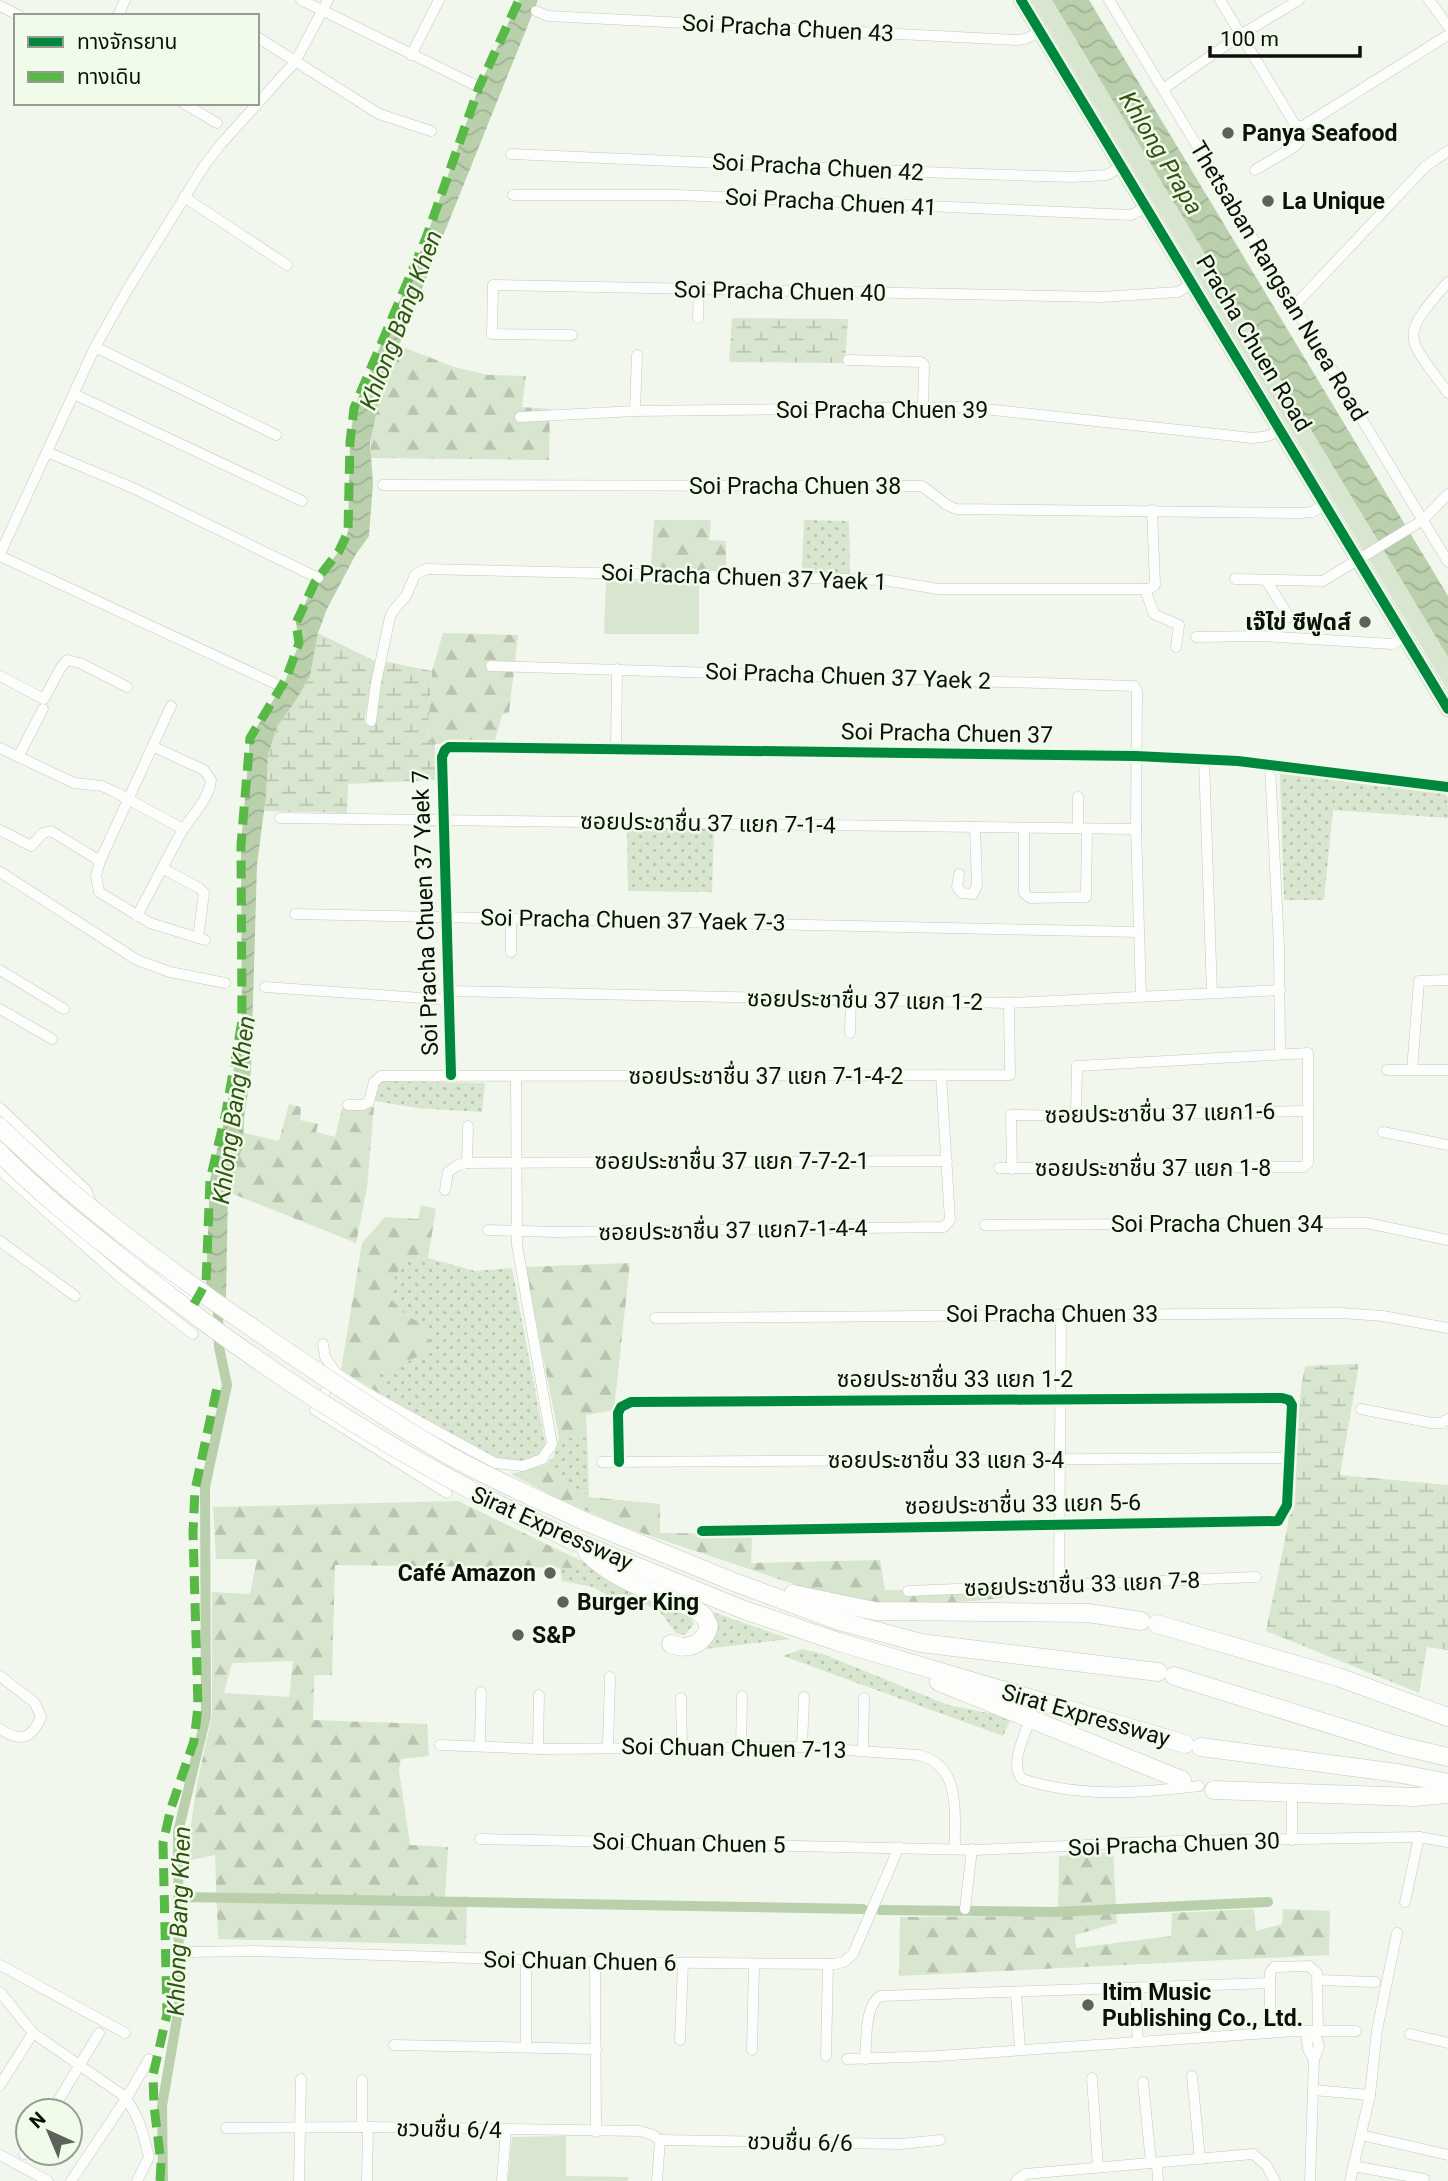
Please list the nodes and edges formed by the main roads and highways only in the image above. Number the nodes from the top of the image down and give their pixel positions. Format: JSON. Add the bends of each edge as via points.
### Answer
{"nodes":[{"id":1,"x":1021,"y":0,"type":"edge"},
{"id":2,"x":1448,"y":709,"type":"edge"},
{"id":3,"x":3,"y":1124,"type":"edge"},
{"id":4,"x":0,"y":1153,"type":"edge"},
{"id":5,"x":575,"y":1541,"type":"junction"},
{"id":6,"x":734,"y":1582,"type":"junction"},
{"id":7,"x":839,"y":1642,"type":"junction"},
{"id":8,"x":671,"y":1644,"type":"dead end"},
{"id":9,"x":1448,"y":1717,"type":"edge"},
{"id":10,"x":1448,"y":1757,"type":"edge"},
{"id":11,"x":1448,"y":1783,"type":"edge"},
{"id":12,"x":1448,"y":1794,"type":"edge"},
{"id":13,"x":1415,"y":1797,"type":"junction"},
{"id":14,"x":1448,"y":1804,"type":"edge"}],
"edges":[{"from":1,"to":2,"type":"main road","name":"Pracha Chuen Road"},
{"from":3,"to":6,"type":"highway","name":"Sirat Expressway","bridge":true,"via":[[71,1190],[132,1240],[333,1384],[452,1456],[584,1521]]},
{"from":4,"to":5,"type":"highway","name":"Sirat Expressway","bridge":true,"via":[[123,1260],[281,1377],[452,1481]]},
{"from":5,"to":7,"type":"highway","name":"Sirat Expressway","via":[[744,1610]]},
{"from":5,"to":8,"type":"highway","via":[[595,1561],[619,1575],[705,1616],[709,1626],[702,1641],[680,1647]]},
{"from":6,"to":9,"type":"highway","via":[[875,1611],[1088,1613],[1149,1622],[1338,1677]]},
{"from":6,"to":10,"type":"highway","name":"Sirat Expressway","via":[[839,1621],[921,1643],[1166,1674]]},
{"from":7,"to":11,"type":"highway","name":"Sirat Expressway","via":[[1193,1746]]},
{"from":7,"to":13,"type":"highway","via":[[1198,1785]]},
{"from":12,"to":13,"type":"highway"},
{"from":13,"to":14,"type":"highway"}]}
